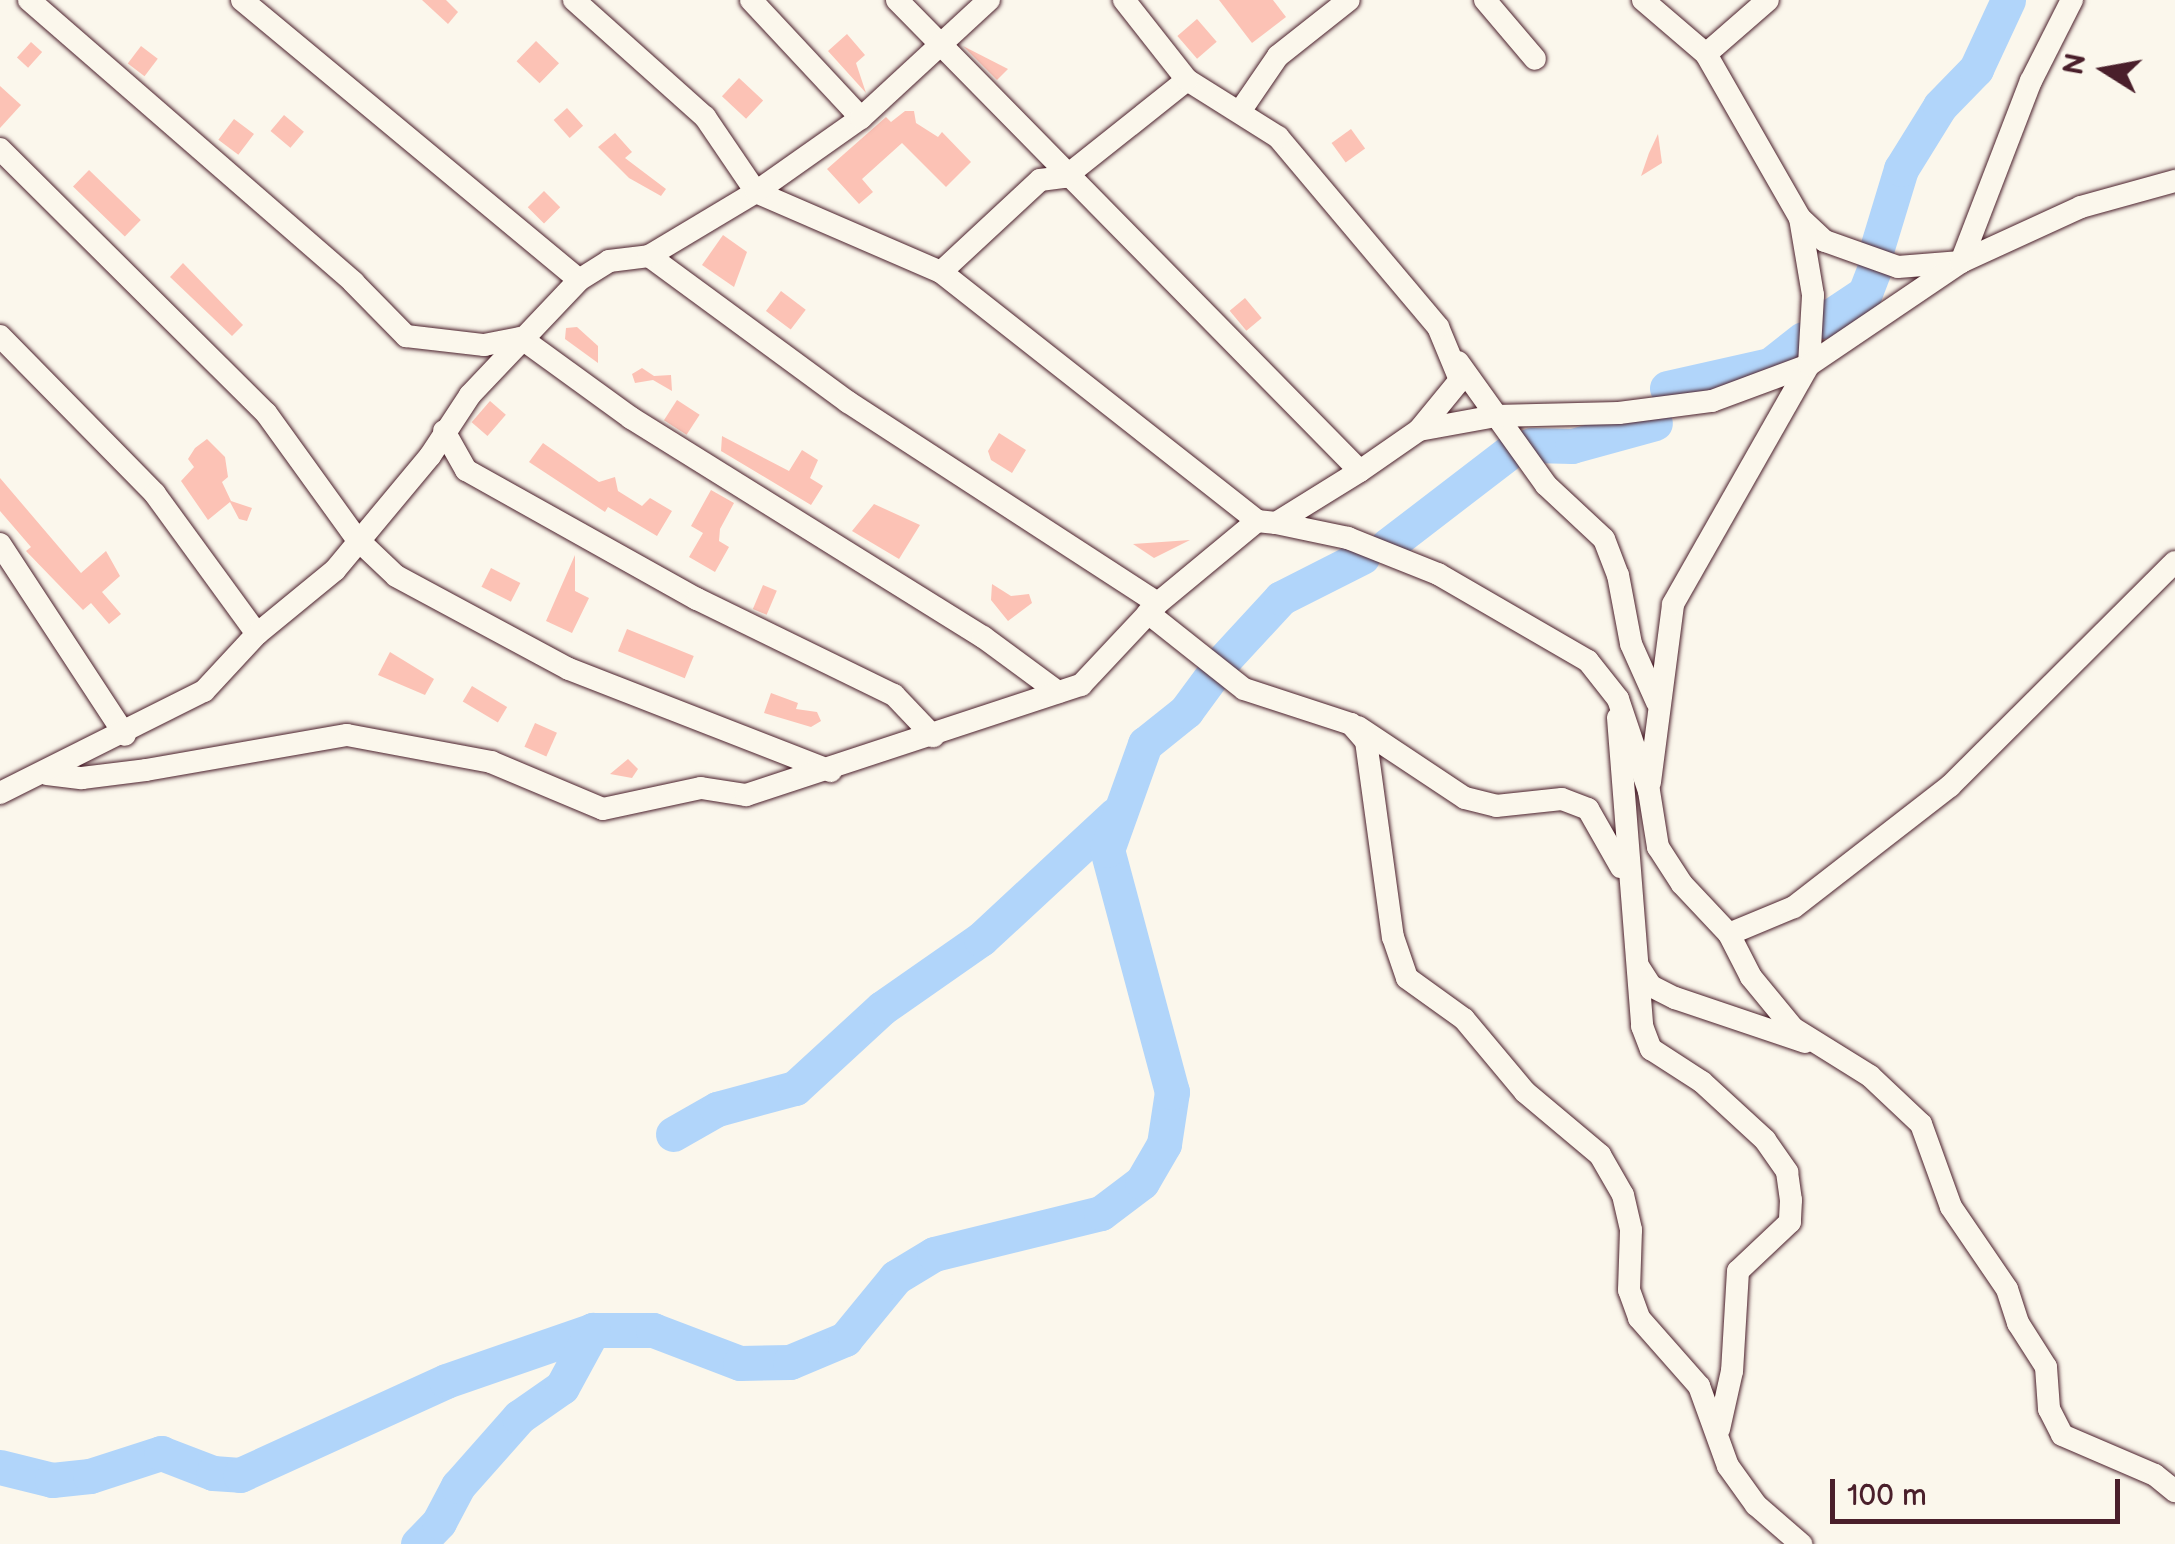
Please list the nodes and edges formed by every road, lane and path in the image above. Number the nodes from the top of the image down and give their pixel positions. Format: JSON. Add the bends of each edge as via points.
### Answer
{"nodes":[{"id":1,"x":29,"y":0,"type":"edge"},
{"id":2,"x":242,"y":0,"type":"edge"},
{"id":3,"x":574,"y":0,"type":"edge"},
{"id":4,"x":751,"y":0,"type":"edge"},
{"id":5,"x":897,"y":0,"type":"edge"},
{"id":6,"x":989,"y":0,"type":"edge"},
{"id":7,"x":1124,"y":0,"type":"edge"},
{"id":8,"x":1350,"y":0,"type":"edge"},
{"id":9,"x":1485,"y":0,"type":"edge"},
{"id":10,"x":1643,"y":0,"type":"edge"},
{"id":11,"x":1768,"y":0,"type":"edge"},
{"id":12,"x":2072,"y":0,"type":"edge"},
{"id":13,"x":943,"y":43,"type":"junction"},
{"id":14,"x":1706,"y":54,"type":"junction"},
{"id":15,"x":1536,"y":59,"type":"dead end"},
{"id":16,"x":1187,"y":80,"type":"junction"},
{"id":17,"x":1241,"y":110,"type":"junction"},
{"id":18,"x":862,"y":118,"type":"junction"},
{"id":19,"x":0,"y":150,"type":"edge"},
{"id":20,"x":1064,"y":176,"type":"junction"},
{"id":21,"x":2175,"y":181,"type":"edge"},
{"id":22,"x":756,"y":192,"type":"junction"},
{"id":23,"x":1800,"y":218,"type":"junction"},
{"id":24,"x":649,"y":256,"type":"junction"},
{"id":25,"x":1960,"y":262,"type":"junction"},
{"id":26,"x":941,"y":272,"type":"junction"},
{"id":27,"x":579,"y":280,"type":"junction"},
{"id":28,"x":0,"y":336,"type":"edge"},
{"id":29,"x":521,"y":338,"type":"junction"},
{"id":30,"x":1456,"y":359,"type":"junction"},
{"id":31,"x":1809,"y":365,"type":"junction"},
{"id":32,"x":1495,"y":416,"type":"junction"},
{"id":33,"x":1418,"y":430,"type":"junction"},
{"id":34,"x":444,"y":431,"type":"junction"},
{"id":35,"x":1360,"y":471,"type":"junction"},
{"id":36,"x":1266,"y":522,"type":"junction"},
{"id":37,"x":356,"y":538,"type":"junction"},
{"id":38,"x":0,"y":544,"type":"edge"},
{"id":39,"x":2175,"y":562,"type":"edge"},
{"id":40,"x":1153,"y":608,"type":"junction"},
{"id":41,"x":258,"y":634,"type":"junction"},
{"id":42,"x":1058,"y":692,"type":"junction"},
{"id":43,"x":1618,"y":699,"type":"junction"},
{"id":44,"x":1658,"y":705,"type":"junction"},
{"id":45,"x":1350,"y":724,"type":"junction"},
{"id":46,"x":125,"y":735,"type":"junction"},
{"id":47,"x":933,"y":736,"type":"junction"},
{"id":48,"x":831,"y":772,"type":"junction"},
{"id":49,"x":46,"y":774,"type":"junction"},
{"id":50,"x":1648,"y":791,"type":"junction"},
{"id":51,"x":0,"y":793,"type":"edge"},
{"id":52,"x":1627,"y":879,"type":"junction"},
{"id":53,"x":1729,"y":934,"type":"junction"},
{"id":54,"x":1636,"y":964,"type":"junction"},
{"id":55,"x":1813,"y":1044,"type":"junction"},
{"id":56,"x":1718,"y":1429,"type":"junction"},
{"id":57,"x":2175,"y":1491,"type":"edge"},
{"id":58,"x":1801,"y":1544,"type":"edge"}],
"edges":[{"from":1,"to":29,"type":"street","via":[[354,282],[406,336],[484,346]]},
{"from":2,"to":27,"type":"street"},
{"from":3,"to":22,"type":"street","via":[[704,117]]},
{"from":4,"to":18,"type":"street"},
{"from":5,"to":13,"type":"street"},
{"from":6,"to":13,"type":"street"},
{"from":7,"to":16,"type":"street"},
{"from":8,"to":17,"type":"street","via":[[1278,56]]},
{"from":9,"to":15,"type":"street"},
{"from":10,"to":14,"type":"street"},
{"from":11,"to":14,"type":"street"},
{"from":12,"to":25,"type":"street","via":[[2030,81]]},
{"from":13,"to":18,"type":"street"},
{"from":13,"to":20,"type":"street"},
{"from":14,"to":23,"type":"street"},
{"from":16,"to":17,"type":"street"},
{"from":16,"to":20,"type":"street"},
{"from":17,"to":30,"type":"street","via":[[1278,137],[1438,327]]},
{"from":18,"to":22,"type":"street"},
{"from":19,"to":37,"type":"street","via":[[266,413]]},
{"from":20,"to":26,"type":"street","via":[[1040,180]]},
{"from":20,"to":35,"type":"street"},
{"from":21,"to":25,"type":"street","via":[[2080,208]]},
{"from":22,"to":24,"type":"street"},
{"from":22,"to":26,"type":"street"},
{"from":23,"to":25,"type":"street","via":[[1825,241],[1898,267]]},
{"from":23,"to":31,"type":"street","via":[[1813,296]]},
{"from":24,"to":27,"type":"street","via":[[609,261]]},
{"from":24,"to":40,"type":"street","via":[[848,402]]},
{"from":25,"to":31,"type":"street"},
{"from":26,"to":36,"type":"street"},
{"from":27,"to":29,"type":"street"},
{"from":28,"to":41,"type":"street","via":[[155,494]]},
{"from":29,"to":34,"type":"street"},
{"from":29,"to":42,"type":"street","via":[[631,418],[983,636]]},
{"from":30,"to":32,"type":"street"},
{"from":30,"to":33,"type":"street","via":[[1454,394]]},
{"from":31,"to":32,"type":"street","via":[[1712,401],[1618,413]]},
{"from":31,"to":44,"type":"street","via":[[1672,604]]},
{"from":32,"to":33,"type":"street"},
{"from":32,"to":44,"type":"street","via":[[1546,485],[1604,540],[1618,574],[1631,644]]},
{"from":33,"to":35,"type":"street"},
{"from":34,"to":37,"type":"street","via":[[430,456]]},
{"from":34,"to":47,"type":"street","via":[[466,470],[697,599],[894,694]]},
{"from":35,"to":36,"type":"street"},
{"from":36,"to":40,"type":"street"},
{"from":36,"to":43,"type":"street","via":[[1348,538],[1438,574],[1588,661]]},
{"from":37,"to":41,"type":"street","via":[[335,570]]},
{"from":37,"to":48,"type":"street","via":[[396,576],[568,669]]},
{"from":38,"to":46,"type":"street"},
{"from":39,"to":53,"type":"street","via":[[1950,786],[1794,907]]},
{"from":40,"to":42,"type":"street","via":[[1081,685]]},
{"from":40,"to":45,"type":"street","via":[[1244,689]]},
{"from":41,"to":46,"type":"street","via":[[204,691]]},
{"from":42,"to":47,"type":"street"},
{"from":43,"to":50,"type":"street"},
{"from":43,"to":52,"type":"street"},
{"from":44,"to":50,"type":"street"},
{"from":45,"to":52,"type":"street","via":[[1393,745],[1464,798],[1496,806],[1562,799],[1588,809]]},
{"from":45,"to":56,"type":"street","via":[[1366,741],[1377,785],[1393,937],[1407,978],[1464,1019],[1525,1092],[1600,1155],[1623,1195],[1631,1230],[1629,1290],[1638,1318],[1699,1386]]},
{"from":46,"to":49,"type":"street"},
{"from":47,"to":48,"type":"street"},
{"from":48,"to":49,"type":"street","via":[[746,795],[701,788],[603,809],[491,762],[347,734],[130,772]]},
{"from":49,"to":51,"type":"street"},
{"from":50,"to":53,"type":"street","via":[[1658,847]]},
{"from":52,"to":54,"type":"street"},
{"from":53,"to":55,"type":"street","via":[[1751,977]]},
{"from":54,"to":55,"type":"street","via":[[1651,986],[1675,998]]},
{"from":54,"to":56,"type":"street","via":[[1642,1026],[1652,1049],[1702,1082],[1765,1140],[1787,1172],[1790,1222],[1738,1271],[1732,1371]]},
{"from":55,"to":57,"type":"street","via":[[1870,1076],[1920,1124],[1951,1208],[2007,1289],[2018,1323],[2046,1367],[2049,1409],[2062,1435],[2155,1475]]},
{"from":56,"to":58,"type":"street","via":[[1728,1466],[1756,1505]]}]}
